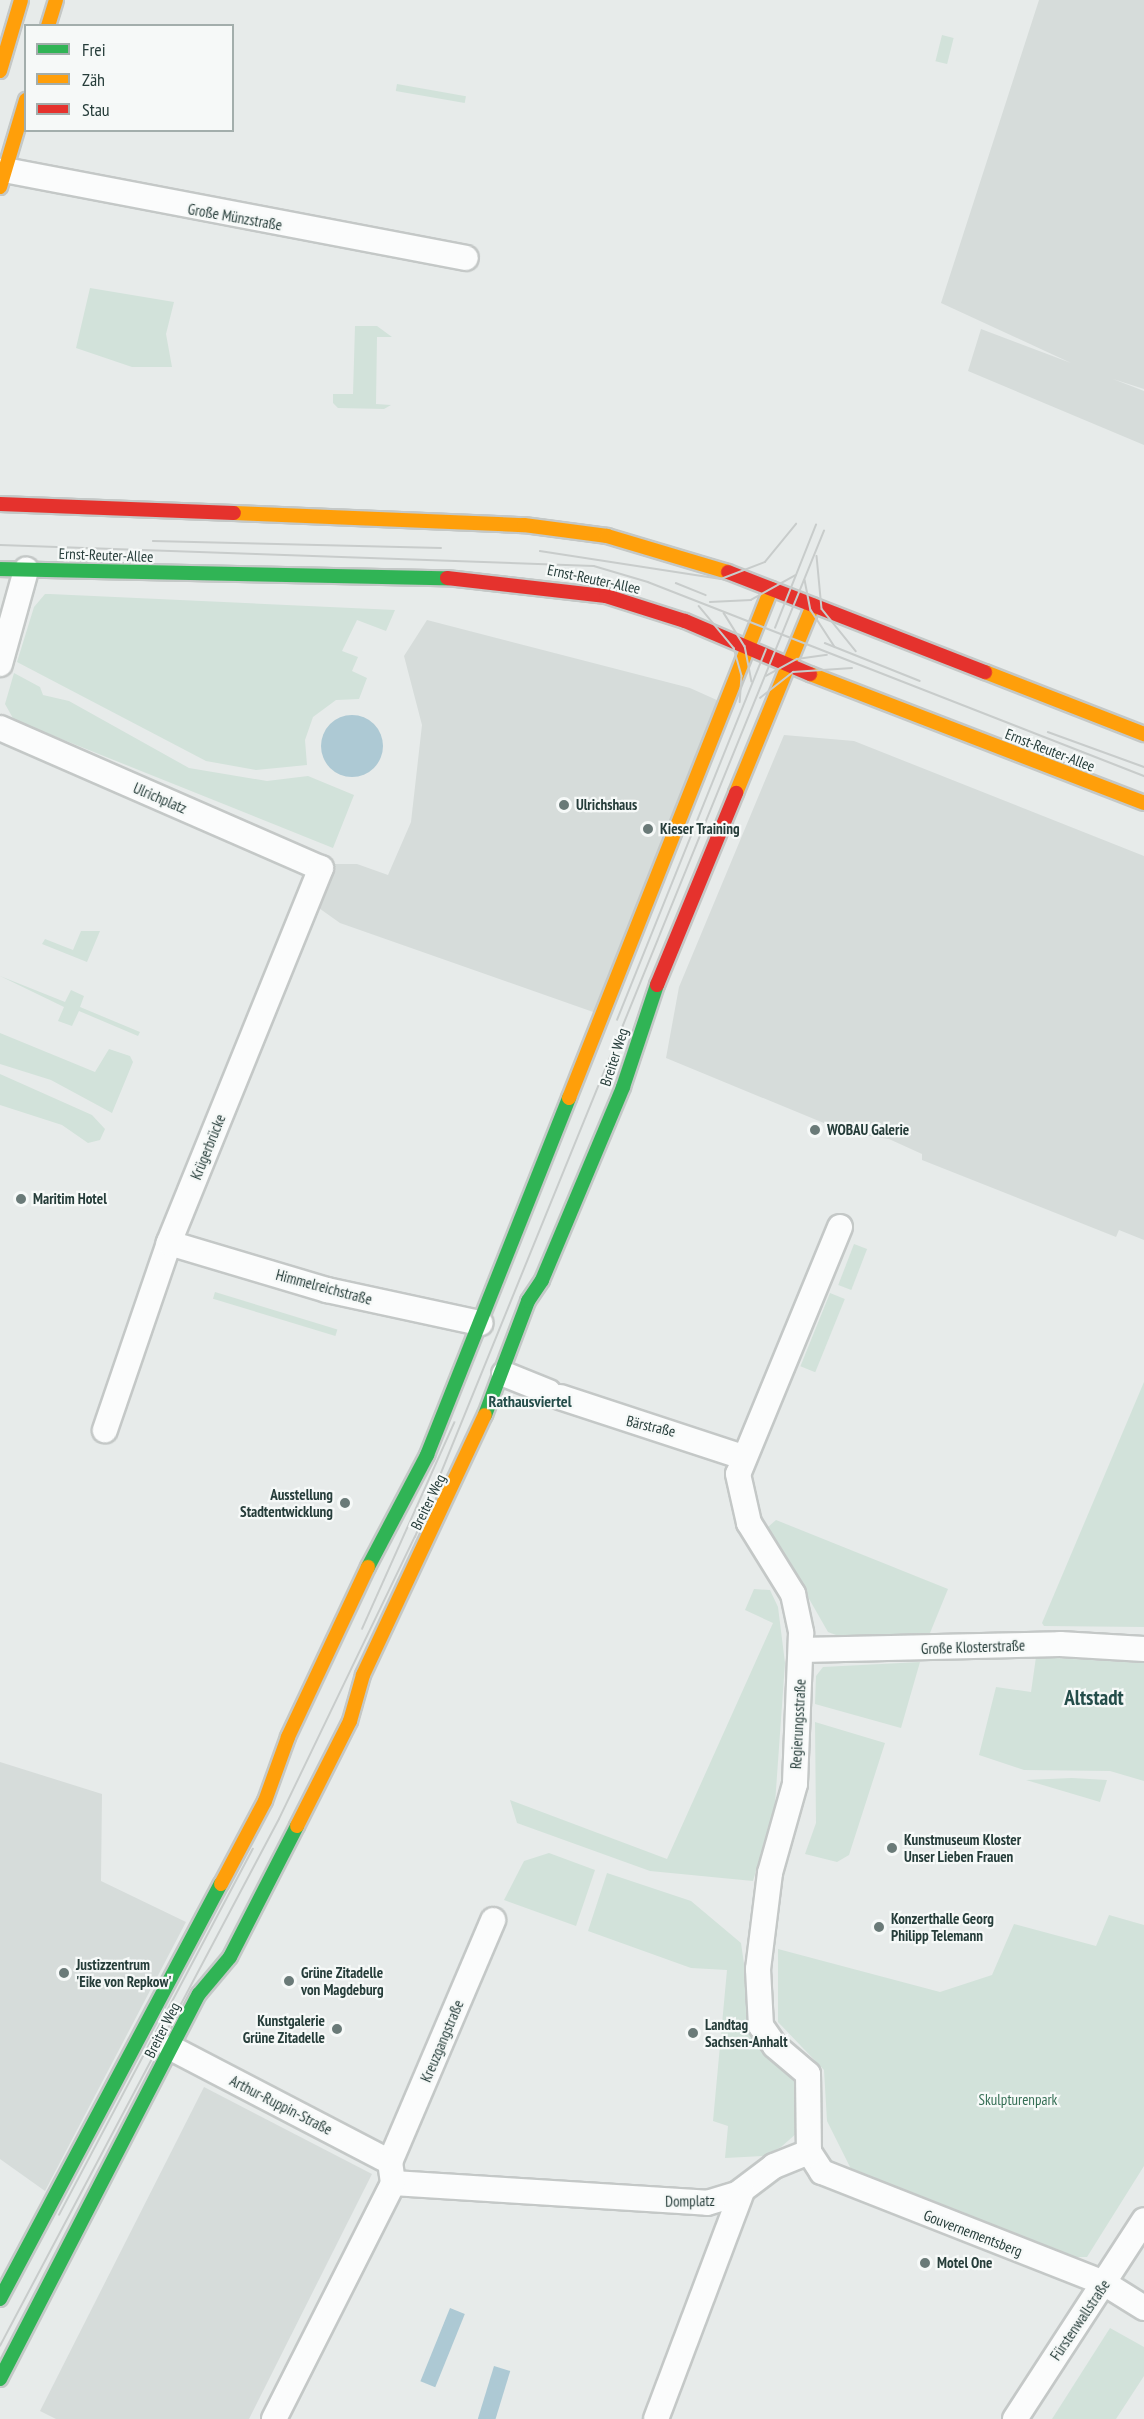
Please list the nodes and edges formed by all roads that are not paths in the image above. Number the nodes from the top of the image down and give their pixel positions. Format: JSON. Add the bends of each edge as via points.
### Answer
{"nodes":[{"id":1,"x":21,"y":0,"type":"edge"},
{"id":2,"x":56,"y":0,"type":"edge"},
{"id":3,"x":49,"y":24,"type":"edge"},
{"id":4,"x":0,"y":71,"type":"edge"},
{"id":5,"x":24,"y":107,"type":"edge"},
{"id":6,"x":3,"y":178,"type":"edge"},
{"id":7,"x":466,"y":258,"type":"dead end"},
{"id":8,"x":0,"y":504,"type":"edge"},
{"id":9,"x":0,"y":569,"type":"edge"},
{"id":10,"x":26,"y":570,"type":"junction"},
{"id":11,"x":771,"y":589,"type":"junction"},
{"id":12,"x":813,"y":605,"type":"junction"},
{"id":13,"x":748,"y":647,"type":"junction"},
{"id":14,"x":0,"y":664,"type":"edge"},
{"id":15,"x":788,"y":664,"type":"junction"},
{"id":16,"x":0,"y":728,"type":"edge"},
{"id":17,"x":1144,"y":734,"type":"edge"},
{"id":18,"x":1144,"y":803,"type":"edge"},
{"id":19,"x":321,"y":868,"type":"joint"},
{"id":20,"x":840,"y":1227,"type":"dead end"},
{"id":21,"x":169,"y":1243,"type":"junction"},
{"id":22,"x":480,"y":1323,"type":"junction"},
{"id":23,"x":504,"y":1374,"type":"junction"},
{"id":24,"x":105,"y":1430,"type":"dead end"},
{"id":25,"x":742,"y":1457,"type":"junction"},
{"id":26,"x":1144,"y":1649,"type":"edge"},
{"id":27,"x":801,"y":1650,"type":"junction"},
{"id":28,"x":492,"y":1920,"type":"dead end"},
{"id":29,"x":171,"y":2048,"type":"junction"},
{"id":30,"x":809,"y":2152,"type":"junction"},
{"id":31,"x":392,"y":2172,"type":"junction"},
{"id":32,"x":742,"y":2191,"type":"junction"},
{"id":33,"x":1144,"y":2220,"type":"edge"},
{"id":34,"x":1104,"y":2283,"type":"junction"},
{"id":35,"x":0,"y":2299,"type":"edge"},
{"id":36,"x":1144,"y":2308,"type":"edge"},
{"id":37,"x":0,"y":2379,"type":"edge"},
{"id":38,"x":274,"y":2419,"type":"edge"},
{"id":39,"x":656,"y":2419,"type":"edge"},
{"id":40,"x":1016,"y":2419,"type":"edge"}],
"edges":[{"from":1,"to":4,"type":"street"},
{"from":2,"to":3,"type":"street"},
{"from":5,"to":6,"type":"street"},
{"from":6,"to":7,"type":"street","name":"Große Münzstraße"},
{"from":8,"to":11,"type":"street","via":[[561,528],[670,551]]},
{"from":9,"to":10,"type":"street","name":"Ernst-Reuter-Allee"},
{"from":10,"to":13,"type":"street","name":"Ernst-Reuter-Allee","via":[[533,583],[637,605]]},
{"from":10,"to":14,"type":"street"},
{"from":11,"to":12,"type":"street"},
{"from":11,"to":13,"type":"street","name":"Breiter Weg"},
{"from":12,"to":15,"type":"street","name":"Breiter Weg"},
{"from":12,"to":17,"type":"street"},
{"from":13,"to":15,"type":"street","name":"Ernst-Reuter-Allee"},
{"from":13,"to":22,"type":"street","name":"Breiter Weg"},
{"from":15,"to":18,"type":"street","name":"Ernst-Reuter-Allee"},
{"from":15,"to":23,"type":"street","name":"Breiter Weg","via":[[646,1013],[619,1097],[542,1280],[528,1301]]},
{"from":16,"to":19,"type":"street","name":"Ulrichplatz"},
{"from":19,"to":21,"type":"street","name":"Krügerbrücke"},
{"from":20,"to":25,"type":"street","name":"Regierungsstraße"},
{"from":21,"to":22,"type":"street","name":"Himmelreichstraße","via":[[327,1290]]},
{"from":21,"to":24,"type":"street","name":"Krügerbrücke"},
{"from":22,"to":35,"type":"street","name":"Breiter Weg","via":[[428,1455],[400,1500],[288,1737],[265,1801]]},
{"from":23,"to":25,"type":"street","name":"Bärstraße","via":[[554,1395]]},
{"from":23,"to":29,"type":"street","name":"Breiter Weg","via":[[363,1675],[350,1721],[316,1792],[230,1957],[199,1994]]},
{"from":25,"to":27,"type":"street","name":"Regierungsstraße","via":[[741,1500],[797,1605]]},
{"from":26,"to":27,"type":"street","name":"Große Klosterstraße","via":[[1060,1644]]},
{"from":27,"to":30,"type":"street","name":"Regierungsstraße","via":[[795,1784],[770,1873],[758,1982],[765,2034],[810,2080]]},
{"from":28,"to":31,"type":"street","name":"Kreuzgangstraße"},
{"from":29,"to":31,"type":"street","name":"Arthur-Ruppin-Straße"},
{"from":29,"to":37,"type":"street","name":"Breiter Weg"},
{"from":30,"to":32,"type":"street","via":[[774,2166]]},
{"from":30,"to":34,"type":"street","name":"Gouvernementsberg","via":[[830,2177]]},
{"from":31,"to":32,"type":"street","name":"Domplatz","via":[[701,2204]]},
{"from":31,"to":38,"type":"street"},
{"from":32,"to":39,"type":"street","name":"Domplatz"},
{"from":33,"to":34,"type":"street","name":"Fürstenwallstraße"},
{"from":34,"to":36,"type":"street","name":"Gouvernementsberg"},
{"from":34,"to":40,"type":"street","name":"Fürstenwallstraße"}]}
